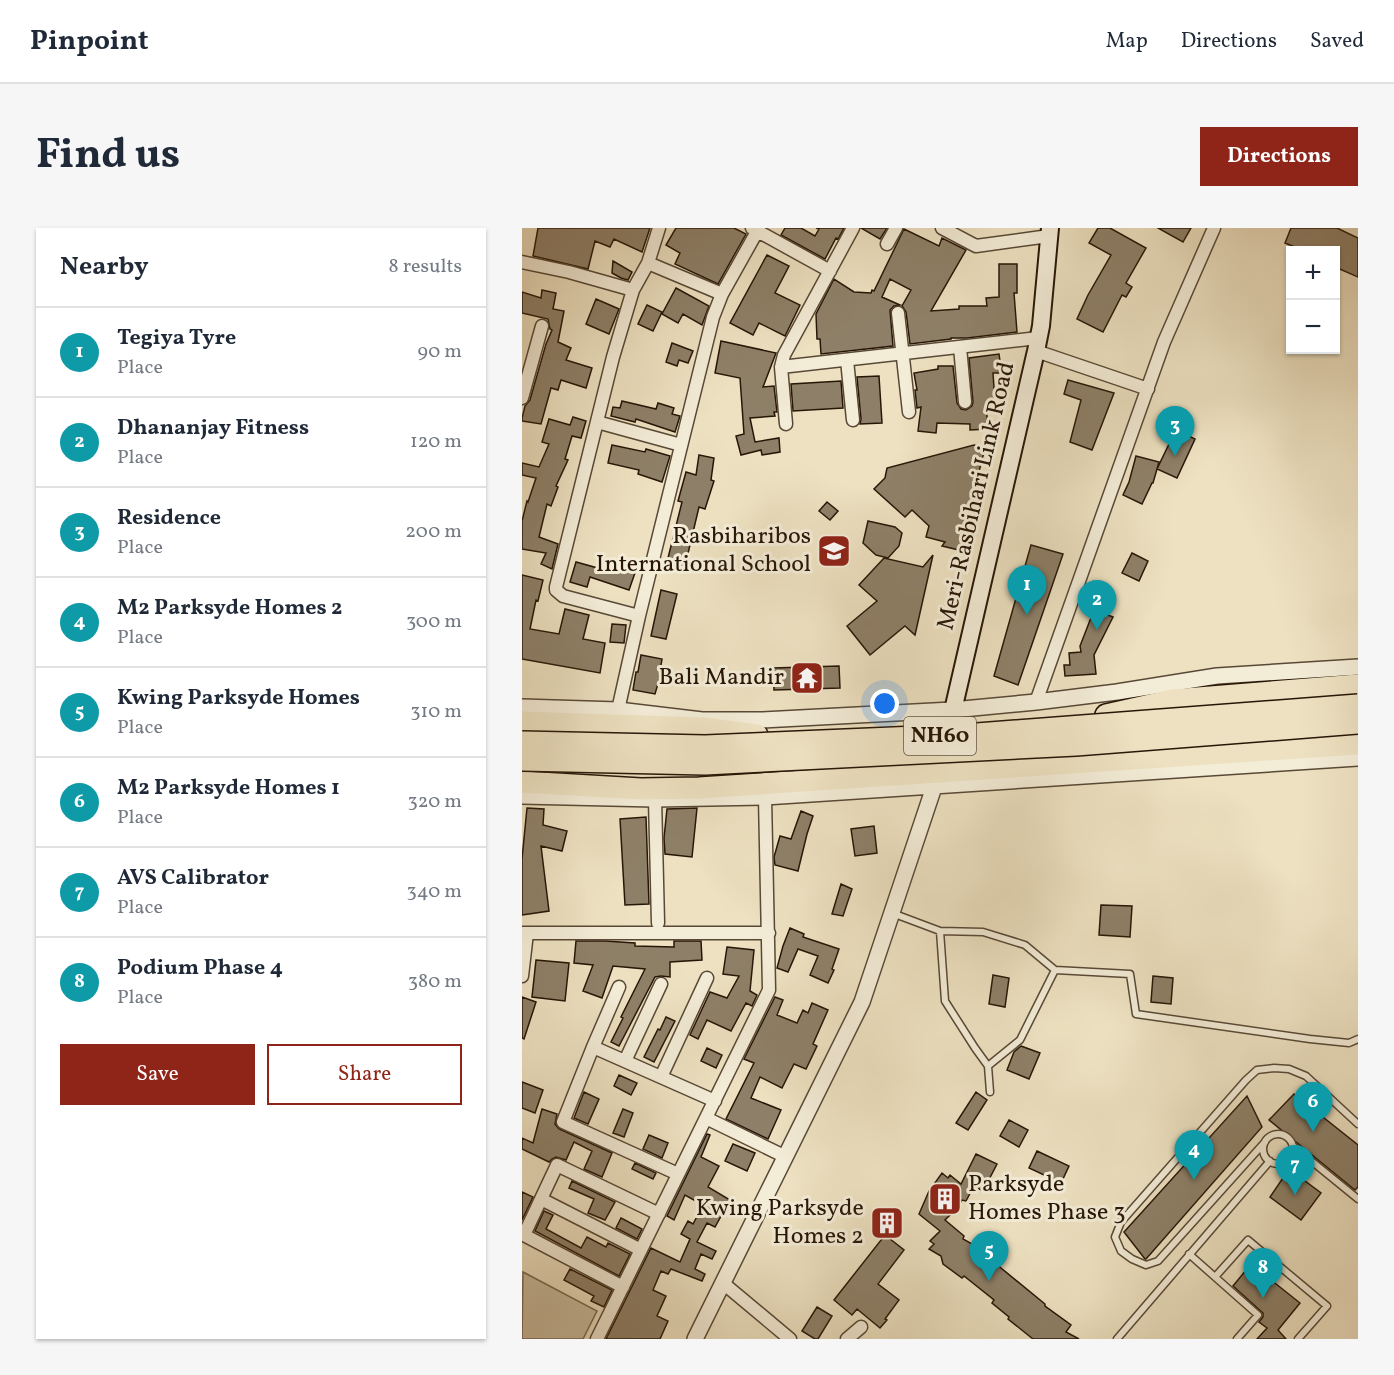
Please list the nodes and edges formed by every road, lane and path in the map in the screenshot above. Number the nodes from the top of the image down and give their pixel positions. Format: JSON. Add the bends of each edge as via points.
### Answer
{"nodes":[{"id":1,"x":659,"y":228,"type":"edge"},
{"id":2,"x":853,"y":228,"type":"edge"},
{"id":3,"x":896,"y":228,"type":"edge"},
{"id":4,"x":942,"y":228,"type":"edge"},
{"id":5,"x":1214,"y":228,"type":"edge"},
{"id":6,"x":756,"y":229,"type":"edge"},
{"id":7,"x":1049,"y":232,"type":"edge"},
{"id":8,"x":887,"y":244,"type":"dead end"},
{"id":9,"x":522,"y":262,"type":"edge"},
{"id":10,"x":648,"y":263,"type":"junction"},
{"id":11,"x":830,"y":271,"type":"junction"},
{"id":12,"x":633,"y":290,"type":"junction"},
{"id":13,"x":722,"y":294,"type":"junction"},
{"id":14,"x":898,"y":313,"type":"dead end"},
{"id":15,"x":542,"y":326,"type":"dead end"},
{"id":16,"x":1037,"y":345,"type":"junction"},
{"id":17,"x":960,"y":347,"type":"junction"},
{"id":18,"x":903,"y":353,"type":"junction"},
{"id":19,"x":847,"y":360,"type":"junction"},
{"id":20,"x":781,"y":367,"type":"junction"},
{"id":21,"x":1148,"y":389,"type":"junction"},
{"id":22,"x":522,"y":398,"type":"edge"},
{"id":23,"x":965,"y":402,"type":"dead end"},
{"id":24,"x":909,"y":412,"type":"dead end"},
{"id":25,"x":853,"y":420,"type":"dead end"},
{"id":26,"x":597,"y":422,"type":"junction"},
{"id":27,"x":786,"y":424,"type":"dead end"},
{"id":28,"x":681,"y":445,"type":"junction"},
{"id":29,"x":639,"y":616,"type":"junction"},
{"id":30,"x":1358,"y":667,"type":"edge"},
{"id":31,"x":1358,"y":685,"type":"edge"},
{"id":32,"x":1036,"y":702,"type":"junction"},
{"id":33,"x":1358,"y":705,"type":"edge"},
{"id":34,"x":522,"y":707,"type":"edge"},
{"id":35,"x":618,"y":710,"type":"junction"},
{"id":36,"x":952,"y":710,"type":"junction"},
{"id":37,"x":1106,"y":715,"type":"dead end"},
{"id":38,"x":522,"y":722,"type":"edge"},
{"id":39,"x":1358,"y":723,"type":"edge"},
{"id":40,"x":757,"y":735,"type":"dead end"},
{"id":41,"x":522,"y":742,"type":"edge"},
{"id":42,"x":1358,"y":744,"type":"edge"},
{"id":43,"x":1358,"y":758,"type":"edge"},
{"id":44,"x":522,"y":760,"type":"edge"},
{"id":45,"x":937,"y":779,"type":"junction"},
{"id":46,"x":522,"y":782,"type":"edge"},
{"id":47,"x":522,"y":796,"type":"edge"},
{"id":48,"x":765,"y":797,"type":"junction"},
{"id":49,"x":655,"y":799,"type":"junction"},
{"id":50,"x":892,"y":913,"type":"junction"},
{"id":51,"x":657,"y":923,"type":"dead end"},
{"id":52,"x":940,"y":931,"type":"junction"},
{"id":53,"x":525,"y":933,"type":"edge"},
{"id":54,"x":769,"y":933,"type":"junction"},
{"id":55,"x":1055,"y":970,"type":"junction"},
{"id":56,"x":522,"y":976,"type":"edge"},
{"id":57,"x":707,"y":978,"type":"dead end"},
{"id":58,"x":661,"y":984,"type":"dead end"},
{"id":59,"x":619,"y":987,"type":"dead end"},
{"id":60,"x":1358,"y":1039,"type":"edge"},
{"id":61,"x":593,"y":1047,"type":"junction"},
{"id":62,"x":625,"y":1061,"type":"junction"},
{"id":63,"x":988,"y":1066,"type":"junction"},
{"id":64,"x":661,"y":1077,"type":"junction"},
{"id":65,"x":990,"y":1092,"type":"dead end"},
{"id":66,"x":715,"y":1101,"type":"junction"},
{"id":67,"x":706,"y":1118,"type":"junction"},
{"id":68,"x":1358,"y":1124,"type":"edge"},
{"id":69,"x":1265,"y":1143,"type":"junction"},
{"id":70,"x":1293,"y":1146,"type":"junction"},
{"id":71,"x":786,"y":1157,"type":"junction"},
{"id":72,"x":1269,"y":1161,"type":"junction"},
{"id":73,"x":678,"y":1174,"type":"junction"},
{"id":74,"x":541,"y":1199,"type":"junction"},
{"id":75,"x":1358,"y":1199,"type":"edge"},
{"id":76,"x":658,"y":1214,"type":"junction"},
{"id":77,"x":641,"y":1250,"type":"junction"},
{"id":78,"x":1189,"y":1254,"type":"junction"},
{"id":79,"x":1215,"y":1277,"type":"junction"},
{"id":80,"x":723,"y":1283,"type":"junction"},
{"id":81,"x":623,"y":1287,"type":"junction"},
{"id":82,"x":861,"y":1327,"type":"dead end"},
{"id":83,"x":597,"y":1339,"type":"edge"},
{"id":84,"x":695,"y":1339,"type":"edge"},
{"id":85,"x":790,"y":1339,"type":"edge"},
{"id":86,"x":847,"y":1339,"type":"edge"},
{"id":87,"x":1117,"y":1339,"type":"edge"},
{"id":88,"x":1237,"y":1339,"type":"edge"},
{"id":89,"x":1298,"y":1339,"type":"edge"}],
"edges":[{"from":1,"to":10,"type":"street"},
{"from":2,"to":11,"type":"street"},
{"from":3,"to":8,"type":"street"},
{"from":4,"to":7,"type":"street","via":[[976,246]]},
{"from":5,"to":21,"type":"street"},
{"from":6,"to":11,"type":"street"},
{"from":6,"to":13,"type":"street"},
{"from":7,"to":16,"type":"main road","name":"Meri-Rasbihari Link Road"},
{"from":9,"to":12,"type":"street"},
{"from":10,"to":12,"type":"street"},
{"from":10,"to":13,"type":"street"},
{"from":11,"to":20,"type":"street"},
{"from":12,"to":26,"type":"street"},
{"from":13,"to":28,"type":"street"},
{"from":14,"to":18,"type":"street"},
{"from":15,"to":22,"type":"street"},
{"from":16,"to":17,"type":"street"},
{"from":16,"to":21,"type":"street"},
{"from":16,"to":36,"type":"main road","name":"Meri-Rasbihari Link Road"},
{"from":17,"to":18,"type":"street"},
{"from":17,"to":23,"type":"street"},
{"from":18,"to":19,"type":"street"},
{"from":18,"to":24,"type":"street"},
{"from":19,"to":20,"type":"street"},
{"from":19,"to":25,"type":"street"},
{"from":20,"to":27,"type":"street"},
{"from":21,"to":32,"type":"street"},
{"from":26,"to":28,"type":"street"},
{"from":26,"to":29,"type":"street","via":[[556,587],[563,596]]},
{"from":28,"to":29,"type":"street"},
{"from":29,"to":35,"type":"street"},
{"from":30,"to":32,"type":"street","via":[[1217,676]]},
{"from":31,"to":37,"type":"highway","via":[[1173,700]]},
{"from":32,"to":36,"type":"street"},
{"from":33,"to":41,"type":"highway","number":"NH60","bridge":true,"via":[[952,736],[705,746]]},
{"from":34,"to":35,"type":"street"},
{"from":35,"to":36,"type":"street","via":[[702,720],[762,720]]},
{"from":36,"to":45,"type":"main road","name":"Meri-Rasbihari Link Road"},
{"from":38,"to":40,"type":"highway","via":[[703,728]]},
{"from":39,"to":44,"type":"highway","number":"NH60","bridge":true,"via":[[1076,745],[705,764]]},
{"from":42,"to":45,"type":"highway"},
{"from":43,"to":45,"type":"street"},
{"from":45,"to":46,"type":"highway","via":[[641,789]]},
{"from":45,"to":48,"type":"street"},
{"from":45,"to":50,"type":"street"},
{"from":47,"to":49,"type":"street"},
{"from":48,"to":49,"type":"street"},
{"from":48,"to":54,"type":"street"},
{"from":49,"to":51,"type":"street"},
{"from":50,"to":52,"type":"lane"},
{"from":50,"to":71,"type":"street","via":[[862,1002]]},
{"from":52,"to":55,"type":"lane","via":[[983,932],[1025,945]]},
{"from":52,"to":63,"type":"lane","via":[[945,1001]]},
{"from":53,"to":54,"type":"street"},
{"from":53,"to":56,"type":"street"},
{"from":54,"to":66,"type":"street","via":[[769,990]]},
{"from":55,"to":60,"type":"lane","via":[[1130,974],[1136,1014],[1310,1039],[1349,1043]]},
{"from":55,"to":63,"type":"lane","via":[[1020,1040]]},
{"from":57,"to":64,"type":"street"},
{"from":58,"to":62,"type":"street"},
{"from":59,"to":61,"type":"street"},
{"from":61,"to":62,"type":"street"},
{"from":61,"to":73,"type":"street","via":[[563,1122]]},
{"from":62,"to":64,"type":"street"},
{"from":63,"to":65,"type":"lane"},
{"from":64,"to":66,"type":"street"},
{"from":66,"to":67,"type":"street"},
{"from":67,"to":71,"type":"street"},
{"from":67,"to":73,"type":"street"},
{"from":68,"to":69,"type":"lane","via":[[1306,1076],[1289,1069],[1257,1070],[1121,1222],[1115,1237],[1122,1251],[1146,1265],[1158,1261]]},
{"from":69,"to":70,"type":"lane","via":[[1280,1134],[1289,1138]]},
{"from":69,"to":72,"type":"lane","via":[[1264,1153]]},
{"from":70,"to":72,"type":"lane","via":[[1289,1160],[1279,1164]]},
{"from":70,"to":75,"type":"lane"},
{"from":71,"to":80,"type":"street"},
{"from":72,"to":78,"type":"lane"},
{"from":73,"to":76,"type":"street"},
{"from":74,"to":76,"type":"street","via":[[557,1165]]},
{"from":74,"to":77,"type":"street"},
{"from":74,"to":81,"type":"street","via":[[524,1235]]},
{"from":76,"to":77,"type":"street"},
{"from":77,"to":81,"type":"street"},
{"from":78,"to":79,"type":"lane"},
{"from":78,"to":87,"type":"lane"},
{"from":79,"to":88,"type":"lane","via":[[1258,1315]]},
{"from":79,"to":89,"type":"lane","via":[[1248,1240],[1327,1306]]},
{"from":80,"to":84,"type":"street"},
{"from":80,"to":85,"type":"street"},
{"from":81,"to":83,"type":"street"},
{"from":82,"to":86,"type":"street"}]}
